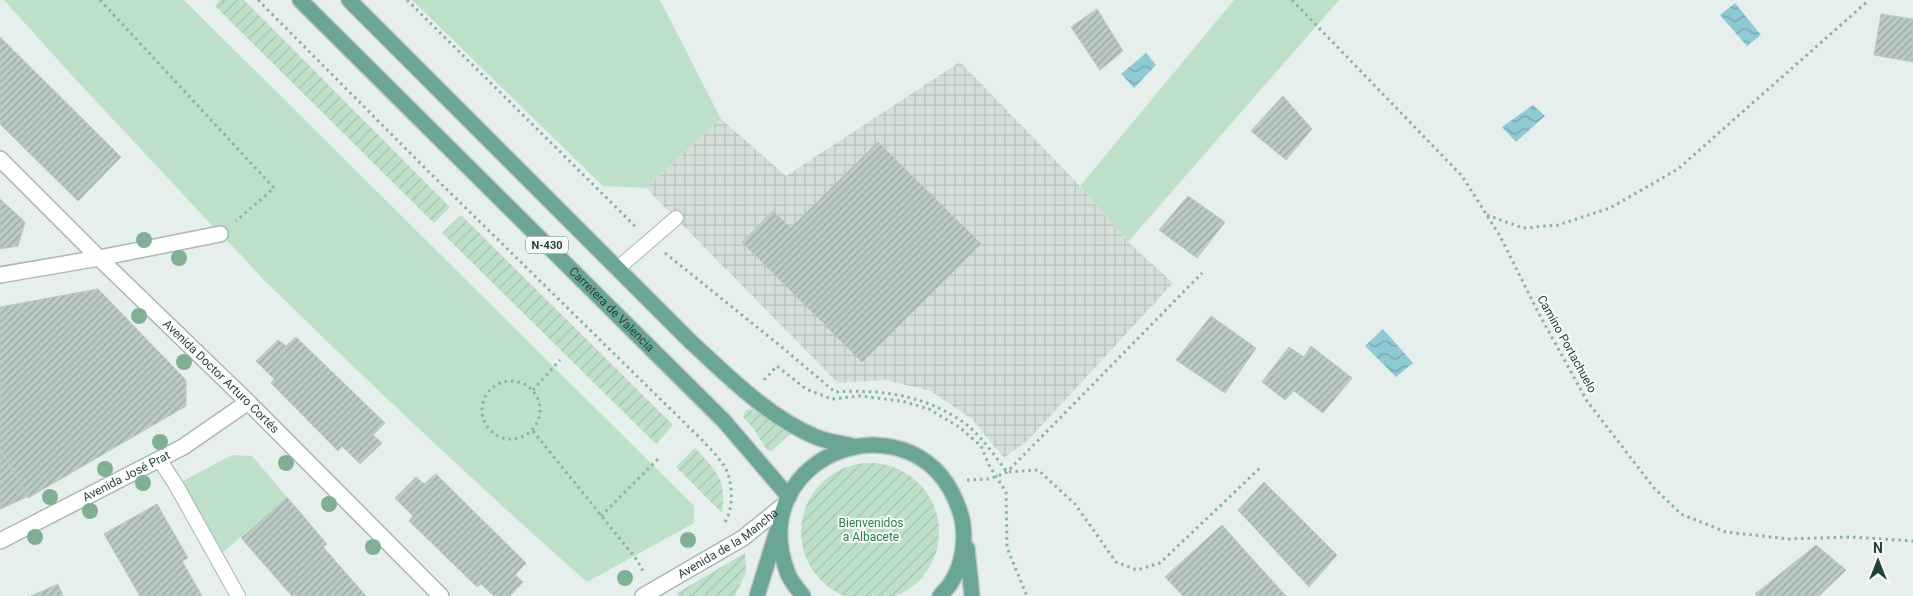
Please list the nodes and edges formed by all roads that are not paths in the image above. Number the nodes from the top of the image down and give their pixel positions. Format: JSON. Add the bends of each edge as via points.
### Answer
{"nodes":[{"id":1,"x":300,"y":0,"type":"edge"},
{"id":2,"x":349,"y":0,"type":"edge"},
{"id":3,"x":0,"y":159,"type":"edge"},
{"id":4,"x":676,"y":218,"type":"dead end"},
{"id":5,"x":220,"y":234,"type":"road end"},
{"id":6,"x":99,"y":258,"type":"junction"},
{"id":7,"x":618,"y":269,"type":"junction"},
{"id":8,"x":0,"y":276,"type":"edge"},
{"id":9,"x":248,"y":402,"type":"junction"},
{"id":10,"x":854,"y":446,"type":"junction"},
{"id":11,"x":159,"y":460,"type":"junction"},
{"id":12,"x":785,"y":505,"type":"junction"},
{"id":13,"x":963,"y":520,"type":"junction"},
{"id":14,"x":0,"y":541,"type":"edge"},
{"id":15,"x":238,"y":596,"type":"edge"},
{"id":16,"x":441,"y":596,"type":"edge"},
{"id":17,"x":642,"y":596,"type":"edge"},
{"id":18,"x":757,"y":596,"type":"edge"},
{"id":19,"x":803,"y":596,"type":"edge"},
{"id":20,"x":940,"y":596,"type":"edge"},
{"id":21,"x":972,"y":596,"type":"edge"}],
"edges":[{"from":1,"to":12,"type":"main road","name":"Carretera de Valencia","number":"N-430","via":[[724,421]]},
{"from":2,"to":7,"type":"main road","number":"N-430"},
{"from":3,"to":6,"type":"street","name":"Avenida Doctor Arturo Cortés"},
{"from":4,"to":7,"type":"lane"},
{"from":5,"to":6,"type":"street"},
{"from":6,"to":8,"type":"street"},
{"from":6,"to":9,"type":"street","name":"Avenida Doctor Arturo Cortés"},
{"from":7,"to":10,"type":"main road","number":"N-430","via":[[750,396],[817,437]]},
{"from":9,"to":11,"type":"street","name":"Avenida José Prat"},
{"from":9,"to":16,"type":"street","name":"Avenida Doctor Arturo Cortés"},
{"from":10,"to":12,"type":"main road","via":[[827,456],[805,473]]},
{"from":10,"to":13,"type":"main road","via":[[878,444],[902,449],[924,460],[942,476],[956,497]]},
{"from":11,"to":14,"type":"street","name":"Avenida José Prat"},
{"from":11,"to":15,"type":"lane"},
{"from":12,"to":17,"type":"street","name":"Avenida de la Mancha","via":[[743,538]]},
{"from":12,"to":18,"type":"main road","name":"Avenida de la Mancha"},
{"from":12,"to":19,"type":"main road","via":[[780,546],[789,576]]},
{"from":13,"to":20,"type":"main road","via":[[963,551],[953,581]]},
{"from":13,"to":21,"type":"main road"}]}
